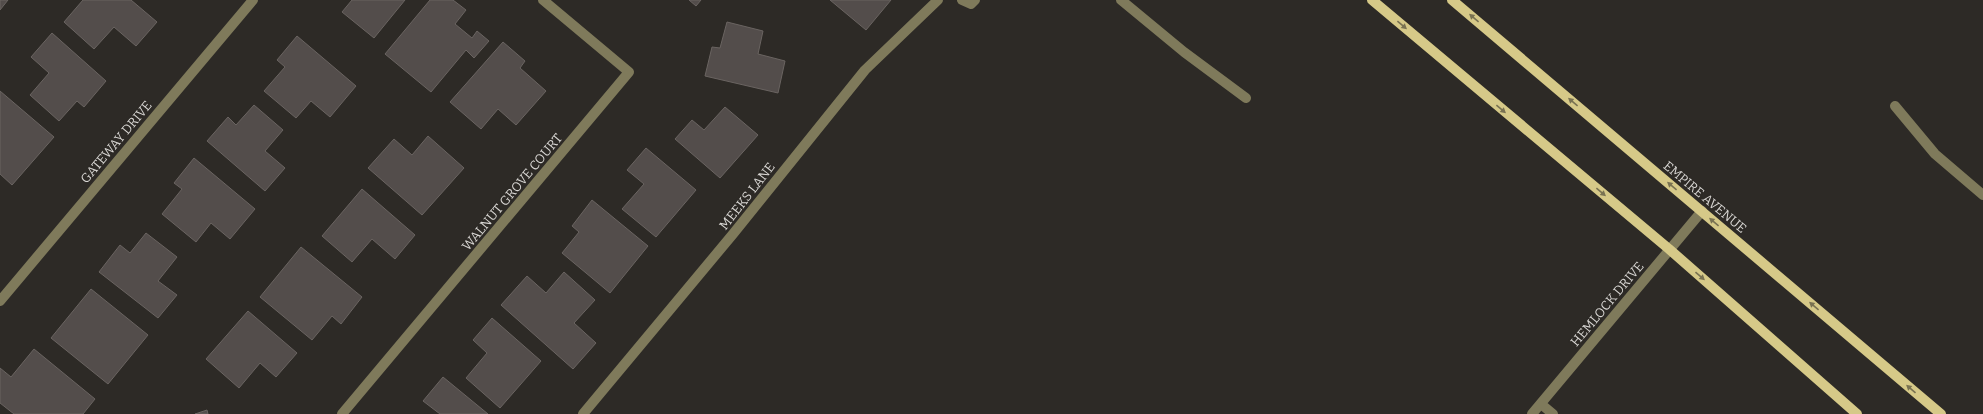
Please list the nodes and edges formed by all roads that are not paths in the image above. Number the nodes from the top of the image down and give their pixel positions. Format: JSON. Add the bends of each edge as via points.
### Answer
{"nodes":[{"id":1,"x":253,"y":0,"type":"edge"},
{"id":2,"x":543,"y":0,"type":"edge"},
{"id":3,"x":938,"y":0,"type":"edge"},
{"id":4,"x":962,"y":0,"type":"edge"},
{"id":5,"x":975,"y":0,"type":"edge"},
{"id":6,"x":1121,"y":0,"type":"edge"},
{"id":7,"x":1372,"y":0,"type":"edge"},
{"id":8,"x":1452,"y":0,"type":"edge"},
{"id":9,"x":1246,"y":98,"type":"dead end"},
{"id":10,"x":1895,"y":106,"type":"dead end"},
{"id":11,"x":1983,"y":195,"type":"edge"},
{"id":12,"x":1702,"y":211,"type":"junction"},
{"id":13,"x":1669,"y":249,"type":"junction"},
{"id":14,"x":0,"y":301,"type":"edge"},
{"id":15,"x":1541,"y":404,"type":"junction"},
{"id":16,"x":342,"y":414,"type":"edge"},
{"id":17,"x":583,"y":414,"type":"edge"},
{"id":18,"x":1532,"y":414,"type":"edge"},
{"id":19,"x":1553,"y":414,"type":"edge"},
{"id":20,"x":1857,"y":414,"type":"edge"},
{"id":21,"x":1941,"y":414,"type":"edge"}],
"edges":[{"from":1,"to":14,"type":"street","name":"GATEWAY DRIVE"},
{"from":2,"to":16,"type":"street","name":"WALNUT GROVE COURT","via":[[629,72]]},
{"from":3,"to":17,"type":"street","name":"MEEKS LANE","via":[[865,70]]},
{"from":4,"to":5,"type":"street","via":[[972,4]]},
{"from":6,"to":9,"type":"street","via":[[1184,52]]},
{"from":7,"to":13,"type":"main road","one_way":true},
{"from":12,"to":8,"type":"main road","name":"EMPIRE AVENUE","one_way":true},
{"from":10,"to":11,"type":"street","via":[[1935,154]]},
{"from":12,"to":13,"type":"street","name":"HEMLOCK DRIVE"},
{"from":21,"to":12,"type":"main road","name":"EMPIRE AVENUE","one_way":true},
{"from":13,"to":15,"type":"street","name":"HEMLOCK DRIVE"},
{"from":13,"to":20,"type":"main road","one_way":true},
{"from":15,"to":18,"type":"street","name":"HEMLOCK DRIVE"},
{"from":15,"to":19,"type":"street"}]}
